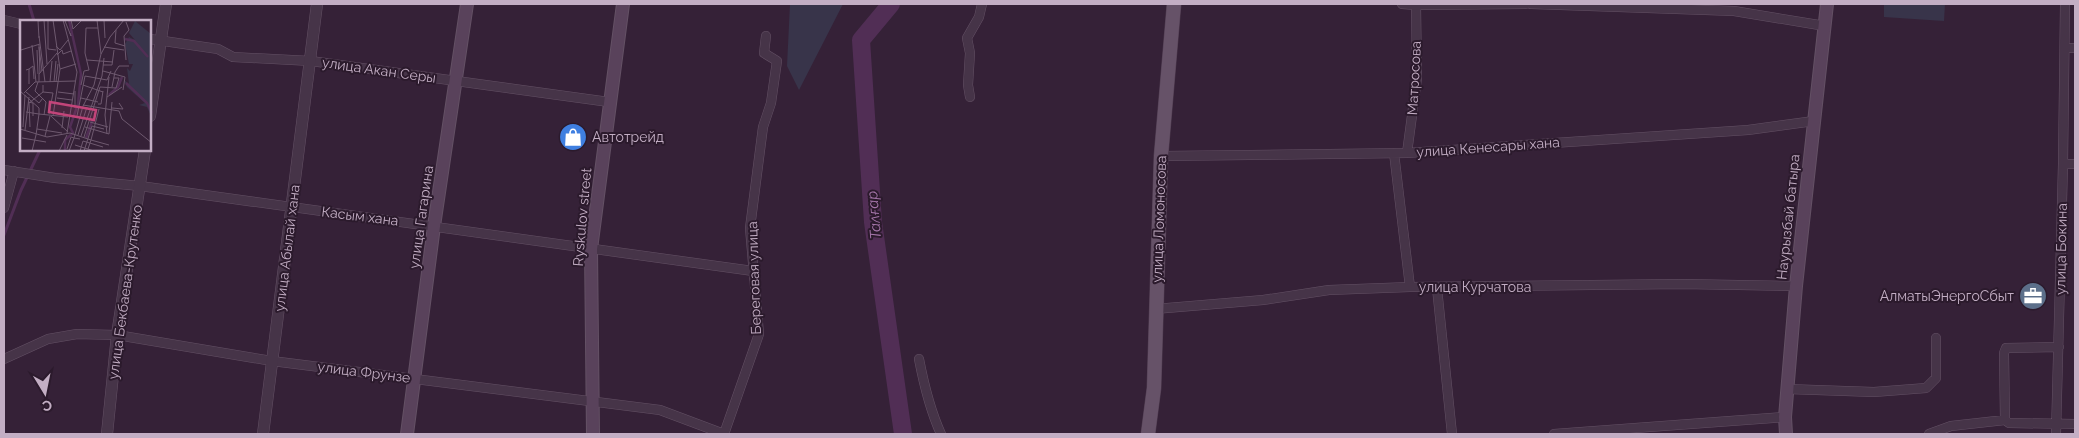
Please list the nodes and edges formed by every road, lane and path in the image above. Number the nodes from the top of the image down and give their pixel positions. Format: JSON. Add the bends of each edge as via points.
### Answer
{"nodes":[{"id":1,"x":166,"y":4,"type":"edge"},
{"id":2,"x":317,"y":4,"type":"edge"},
{"id":3,"x":467,"y":4,"type":"edge"},
{"id":4,"x":623,"y":4,"type":"edge"},
{"id":5,"x":982,"y":4,"type":"edge"},
{"id":6,"x":1174,"y":4,"type":"edge"},
{"id":7,"x":1402,"y":4,"type":"edge"},
{"id":8,"x":1526,"y":4,"type":"edge"},
{"id":9,"x":1531,"y":4,"type":"edge"},
{"id":10,"x":1828,"y":4,"type":"edge"},
{"id":11,"x":2065,"y":4,"type":"edge"},
{"id":12,"x":1416,"y":5,"type":"edge"},
{"id":13,"x":4,"y":20,"type":"edge"},
{"id":14,"x":20,"y":24,"type":"edge"},
{"id":15,"x":1824,"y":26,"type":"junction"},
{"id":16,"x":766,"y":36,"type":"dead end"},
{"id":17,"x":156,"y":39,"type":"edge"},
{"id":18,"x":2065,"y":48,"type":"junction"},
{"id":19,"x":2075,"y":48,"type":"edge"},
{"id":20,"x":311,"y":61,"type":"junction"},
{"id":21,"x":456,"y":81,"type":"junction"},
{"id":22,"x":970,"y":97,"type":"dead end"},
{"id":23,"x":609,"y":102,"type":"junction"},
{"id":24,"x":151,"y":103,"type":"edge"},
{"id":25,"x":1814,"y":122,"type":"junction"},
{"id":26,"x":145,"y":151,"type":"edge"},
{"id":27,"x":1394,"y":153,"type":"junction"},
{"id":28,"x":1407,"y":153,"type":"junction"},
{"id":29,"x":1161,"y":156,"type":"junction"},
{"id":30,"x":2064,"y":164,"type":"junction"},
{"id":31,"x":2075,"y":164,"type":"edge"},
{"id":32,"x":4,"y":170,"type":"edge"},
{"id":33,"x":14,"y":171,"type":"junction"},
{"id":34,"x":140,"y":186,"type":"junction"},
{"id":35,"x":4,"y":208,"type":"edge"},
{"id":36,"x":293,"y":208,"type":"junction"},
{"id":37,"x":434,"y":226,"type":"junction"},
{"id":38,"x":591,"y":248,"type":"junction"},
{"id":39,"x":753,"y":271,"type":"junction"},
{"id":40,"x":1796,"y":286,"type":"junction"},
{"id":41,"x":1410,"y":287,"type":"junction"},
{"id":42,"x":1437,"y":288,"type":"junction"},
{"id":43,"x":1156,"y":309,"type":"junction"},
{"id":44,"x":117,"y":335,"type":"junction"},
{"id":45,"x":1936,"y":338,"type":"dead end"},
{"id":46,"x":2059,"y":348,"type":"junction"},
{"id":47,"x":4,"y":359,"type":"edge"},
{"id":48,"x":919,"y":359,"type":"dead end"},
{"id":49,"x":272,"y":361,"type":"junction"},
{"id":50,"x":414,"y":378,"type":"junction"},
{"id":51,"x":1787,"y":389,"type":"junction"},
{"id":52,"x":592,"y":402,"type":"junction"},
{"id":53,"x":1785,"y":418,"type":"junction"},
{"id":54,"x":2005,"y":420,"type":"junction"},
{"id":55,"x":2057,"y":423,"type":"junction"},
{"id":56,"x":2075,"y":424,"type":"edge"},
{"id":57,"x":107,"y":434,"type":"edge"},
{"id":58,"x":262,"y":434,"type":"edge"},
{"id":59,"x":407,"y":434,"type":"edge"},
{"id":60,"x":593,"y":434,"type":"edge"},
{"id":61,"x":724,"y":434,"type":"edge"},
{"id":62,"x":941,"y":434,"type":"edge"},
{"id":63,"x":1148,"y":434,"type":"edge"},
{"id":64,"x":1452,"y":434,"type":"edge"},
{"id":65,"x":1554,"y":434,"type":"edge"},
{"id":66,"x":1786,"y":434,"type":"edge"},
{"id":67,"x":1929,"y":434,"type":"edge"},
{"id":68,"x":2056,"y":434,"type":"edge"}],
"edges":[{"from":1,"to":17,"type":"street"},
{"from":2,"to":20,"type":"street","name":"улица Абылай хана"},
{"from":3,"to":21,"type":"main road","name":"улица Гагарина"},
{"from":4,"to":23,"type":"main road","name":"Ryskulov street"},
{"from":5,"to":22,"type":"street","via":[[979,17],[967,38]]},
{"from":6,"to":29,"type":"main road","name":"улица Ломоносова"},
{"from":7,"to":12,"type":"street"},
{"from":8,"to":12,"type":"street"},
{"from":9,"to":15,"type":"street","via":[[1734,11]]},
{"from":10,"to":15,"type":"main road","name":"Наурызбай батыра"},
{"from":11,"to":18,"type":"street","name":"улица Бокина"},
{"from":12,"to":28,"type":"street","name":"Матросова","via":[[1416,78]]},
{"from":13,"to":14,"type":"street"},
{"from":15,"to":25,"type":"main road","name":"Наурызбай батыра"},
{"from":16,"to":39,"type":"street","name":"Береговая улица","via":[[764,53],[777,60],[771,103],[763,127],[750,228]]},
{"from":17,"to":20,"type":"street","name":"улица Акан Серы","via":[[218,49],[233,57]]},
{"from":17,"to":24,"type":"street"},
{"from":18,"to":19,"type":"street"},
{"from":18,"to":30,"type":"street","name":"улица Бокина"},
{"from":20,"to":21,"type":"street","name":"улица Акан Серы"},
{"from":20,"to":36,"type":"street","name":"улица Абылай хана"},
{"from":21,"to":23,"type":"street","name":"улица Акан Серы"},
{"from":21,"to":37,"type":"main road","name":"улица Гагарина"},
{"from":23,"to":38,"type":"main road","name":"Ryskulov street"},
{"from":25,"to":28,"type":"street","name":"улица Кенесары хана","via":[[1748,130]]},
{"from":25,"to":40,"type":"main road","name":"Наурызбай батыра"},
{"from":26,"to":34,"type":"street","name":"улица Бекбаева-Крутенко"},
{"from":27,"to":28,"type":"street","name":"улица Кенесары хана"},
{"from":27,"to":29,"type":"street","name":"улица Кенесары хана"},
{"from":27,"to":41,"type":"street"},
{"from":29,"to":43,"type":"main road","name":"улица Ломоносова"},
{"from":30,"to":31,"type":"street"},
{"from":30,"to":46,"type":"street","name":"улица Бокина"},
{"from":32,"to":33,"type":"street"},
{"from":33,"to":34,"type":"street","name":"Касым хана"},
{"from":33,"to":35,"type":"street"},
{"from":34,"to":36,"type":"street","name":"Касым хана"},
{"from":34,"to":44,"type":"street","name":"улица Бекбаева-Крутенко"},
{"from":36,"to":37,"type":"street","name":"Касым хана"},
{"from":36,"to":49,"type":"street","name":"улица Абылай хана"},
{"from":37,"to":38,"type":"street","name":"Касым хана"},
{"from":37,"to":50,"type":"main road","name":"улица Гагарина"},
{"from":38,"to":39,"type":"street","name":"Касым хана"},
{"from":38,"to":52,"type":"main road","name":"Ryskulov street"},
{"from":39,"to":61,"type":"street","name":"Береговая улица","via":[[759,334]]},
{"from":40,"to":42,"type":"street","name":"улица Курчатова","via":[[1683,284]]},
{"from":40,"to":51,"type":"main road","name":"Наурызбай батыра"},
{"from":41,"to":42,"type":"street","name":"улица Курчатова"},
{"from":41,"to":43,"type":"street","name":"улица Курчатова","via":[[1329,290],[1263,300]]},
{"from":42,"to":64,"type":"street"},
{"from":43,"to":63,"type":"main road","name":"улица Ломоносова","via":[[1154,388]]},
{"from":44,"to":47,"type":"street","name":"улица Фрунзе","via":[[76,334],[48,339]]},
{"from":44,"to":49,"type":"street","name":"улица Фрунзе"},
{"from":44,"to":57,"type":"street","name":"улица Бекбаева-Крутенко"},
{"from":45,"to":51,"type":"street","via":[[1936,378],[1926,388],[1874,392]]},
{"from":46,"to":54,"type":"street","via":[[2006,348]]},
{"from":46,"to":55,"type":"street","name":"улица Бокина"},
{"from":48,"to":62,"type":"street","via":[[923,383]]},
{"from":49,"to":50,"type":"street","name":"улица Фрунзе"},
{"from":49,"to":58,"type":"street","name":"улица Абылай хана"},
{"from":50,"to":52,"type":"street","name":"улица Фрунзе"},
{"from":50,"to":59,"type":"main road","name":"улица Гагарина"},
{"from":51,"to":53,"type":"main road","name":"Наурызбай батыра"},
{"from":52,"to":60,"type":"main road","name":"Ryskulov street"},
{"from":52,"to":61,"type":"street","name":"улица Фрунзе","via":[[660,410]]},
{"from":53,"to":65,"type":"street"},
{"from":53,"to":66,"type":"main road","name":"Наурызбай батыра"},
{"from":54,"to":55,"type":"street","via":[[2009,423]]},
{"from":54,"to":67,"type":"street","via":[[1951,426]]},
{"from":55,"to":56,"type":"street"},
{"from":55,"to":68,"type":"street","name":"улица Бокина"}]}
